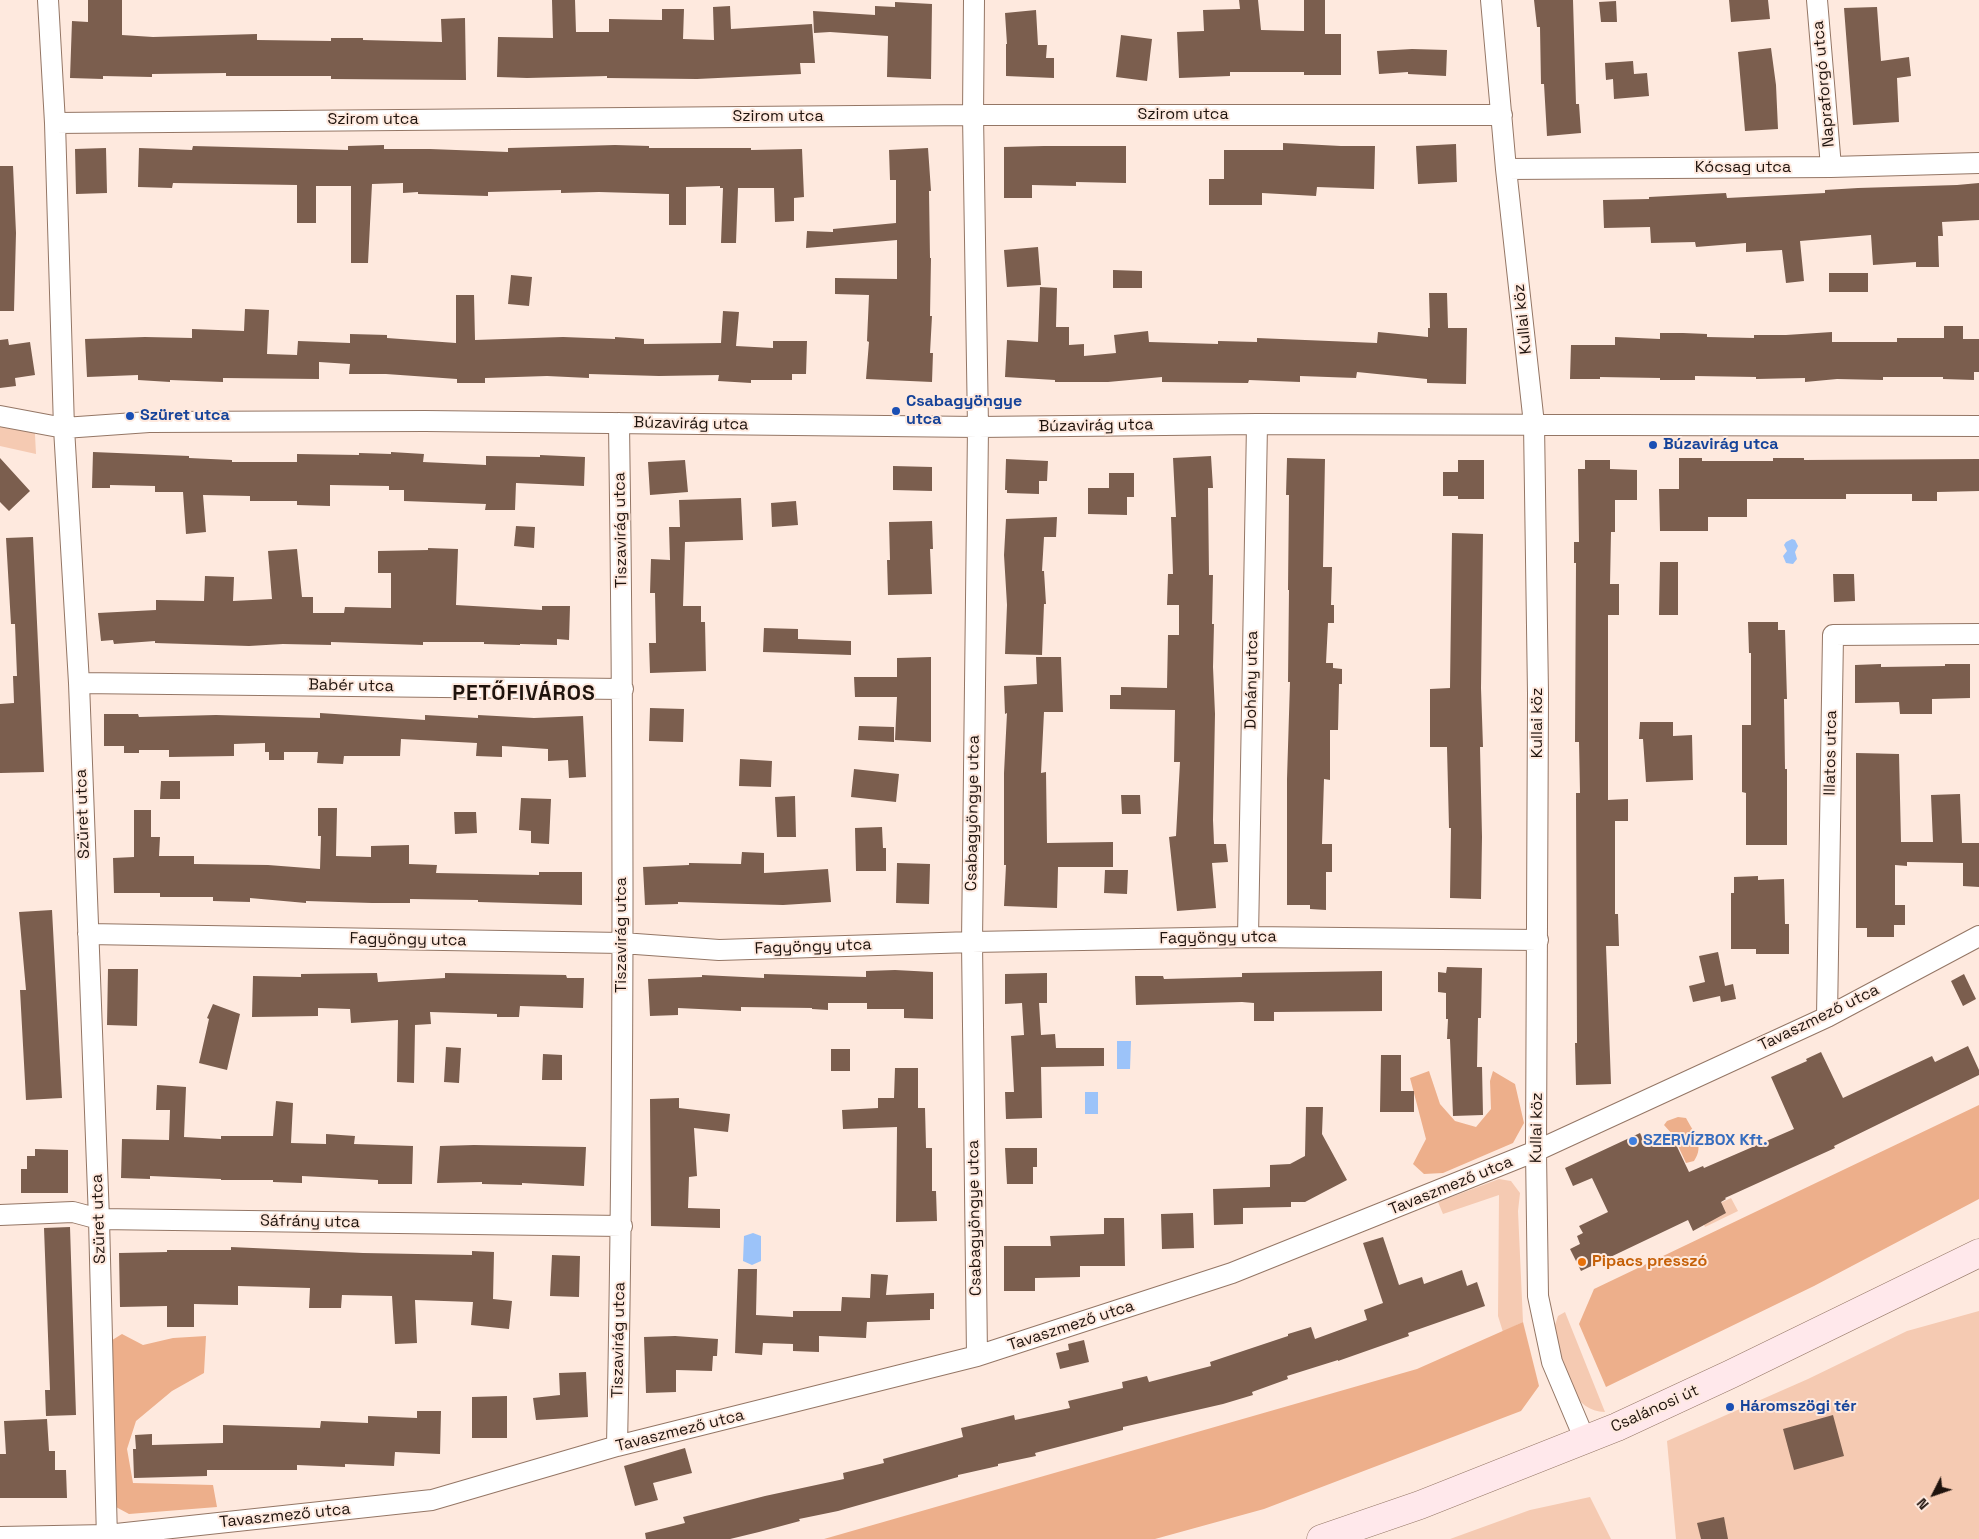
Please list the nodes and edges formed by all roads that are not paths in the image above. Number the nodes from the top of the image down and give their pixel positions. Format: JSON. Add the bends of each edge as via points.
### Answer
{"nodes":[{"id":1,"x":48,"y":0,"type":"edge"},
{"id":2,"x":974,"y":0,"type":"edge"},
{"id":3,"x":1491,"y":0,"type":"edge"},
{"id":4,"x":1816,"y":0,"type":"edge"},
{"id":5,"x":973,"y":115,"type":"junction"},
{"id":6,"x":1502,"y":115,"type":"junction"},
{"id":7,"x":55,"y":123,"type":"junction"},
{"id":8,"x":1979,"y":162,"type":"edge"},
{"id":9,"x":1831,"y":167,"type":"junction"},
{"id":10,"x":1506,"y":169,"type":"junction"},
{"id":11,"x":0,"y":416,"type":"edge"},
{"id":12,"x":619,"y":423,"type":"junction"},
{"id":13,"x":1257,"y":424,"type":"junction"},
{"id":14,"x":1534,"y":424,"type":"junction"},
{"id":15,"x":1979,"y":426,"type":"edge"},
{"id":16,"x":978,"y":427,"type":"junction"},
{"id":17,"x":64,"y":428,"type":"junction"},
{"id":18,"x":1979,"y":634,"type":"edge"},
{"id":19,"x":79,"y":683,"type":"junction"},
{"id":20,"x":623,"y":689,"type":"junction"},
{"id":21,"x":88,"y":934,"type":"junction"},
{"id":22,"x":1979,"y":936,"type":"edge"},
{"id":23,"x":1248,"y":937,"type":"junction"},
{"id":24,"x":1538,"y":940,"type":"junction"},
{"id":25,"x":972,"y":942,"type":"junction"},
{"id":26,"x":622,"y":943,"type":"junction"},
{"id":27,"x":1826,"y":1017,"type":"junction"},
{"id":28,"x":1536,"y":1151,"type":"junction"},
{"id":29,"x":0,"y":1215,"type":"edge"},
{"id":30,"x":100,"y":1219,"type":"junction"},
{"id":31,"x":622,"y":1226,"type":"junction"},
{"id":32,"x":1979,"y":1253,"type":"edge"},
{"id":33,"x":977,"y":1356,"type":"junction"},
{"id":34,"x":1585,"y":1440,"type":"junction"},
{"id":35,"x":617,"y":1446,"type":"junction"},
{"id":36,"x":0,"y":1537,"type":"edge"},
{"id":37,"x":107,"y":1537,"type":"edge"},
{"id":38,"x":1321,"y":1539,"type":"edge"}],
"edges":[{"from":1,"to":7,"type":"street","name":"Szüret utca"},
{"from":2,"to":5,"type":"street","name":"Csabagyöngye utca"},
{"from":3,"to":6,"type":"street","name":"Kullai köz"},
{"from":4,"to":9,"type":"street","name":"Napraforgó utca"},
{"from":5,"to":6,"type":"street","name":"Szirom utca"},
{"from":5,"to":7,"type":"street","name":"Szirom utca"},
{"from":5,"to":16,"type":"street","name":"Csabagyöngye utca"},
{"from":6,"to":10,"type":"street","name":"Kullai köz"},
{"from":7,"to":17,"type":"street","name":"Szüret utca"},
{"from":8,"to":9,"type":"street","name":"Kócsag utca"},
{"from":9,"to":10,"type":"street","name":"Kócsag utca"},
{"from":10,"to":14,"type":"street","name":"Kullai köz"},
{"from":11,"to":17,"type":"street","name":"Búzavirág utca"},
{"from":12,"to":16,"type":"street","name":"Búzavirág utca"},
{"from":12,"to":17,"type":"street","name":"Búzavirág utca","via":[[149,422]]},
{"from":12,"to":20,"type":"street","name":"Tiszavirág utca"},
{"from":13,"to":14,"type":"street","name":"Búzavirág utca"},
{"from":13,"to":16,"type":"street","name":"Búzavirág utca"},
{"from":13,"to":23,"type":"street","name":"Dohány utca"},
{"from":14,"to":15,"type":"street","name":"Búzavirág utca"},
{"from":14,"to":24,"type":"street","name":"Kullai köz"},
{"from":16,"to":25,"type":"street","name":"Csabagyöngye utca"},
{"from":17,"to":19,"type":"street","name":"Szüret utca"},
{"from":18,"to":27,"type":"street","name":"Illatos utca","via":[[1833,636]]},
{"from":19,"to":20,"type":"street","name":"Babér utca"},
{"from":19,"to":21,"type":"street","name":"Szüret utca"},
{"from":20,"to":26,"type":"street","name":"Tiszavirág utca"},
{"from":21,"to":26,"type":"street","name":"Fagyöngy utca"},
{"from":21,"to":30,"type":"street","name":"Szüret utca"},
{"from":22,"to":27,"type":"street","name":"Tavaszmező utca"},
{"from":23,"to":24,"type":"street","name":"Fagyöngy utca"},
{"from":23,"to":25,"type":"street","name":"Fagyöngy utca"},
{"from":24,"to":28,"type":"street","name":"Kullai köz"},
{"from":25,"to":26,"type":"street","name":"Fagyöngy utca","via":[[719,950]]},
{"from":25,"to":33,"type":"street","name":"Csabagyöngye utca"},
{"from":26,"to":31,"type":"street","name":"Tiszavirág utca"},
{"from":27,"to":28,"type":"street","name":"Tavaszmező utca"},
{"from":28,"to":33,"type":"street","name":"Tavaszmező utca","via":[[1232,1273]]},
{"from":28,"to":34,"type":"street","name":"Kullai köz","via":[[1538,1296],[1552,1362]]},
{"from":29,"to":30,"type":"street","name":"Sáfrány utca","via":[[74,1212]]},
{"from":30,"to":31,"type":"street","name":"Sáfrány utca"},
{"from":30,"to":37,"type":"street","name":"Szüret utca"},
{"from":31,"to":35,"type":"street","name":"Tiszavirág utca"},
{"from":32,"to":34,"type":"street","name":"Csalánosi út","via":[[1731,1374]]},
{"from":33,"to":35,"type":"street","name":"Tavaszmező utca"},
{"from":34,"to":38,"type":"street","name":"Csalánosi út","via":[[1420,1505]]},
{"from":35,"to":37,"type":"street","name":"Tavaszmező utca","via":[[432,1500]]},
{"from":36,"to":37,"type":"street","name":"Tavaszmező utca"}]}
